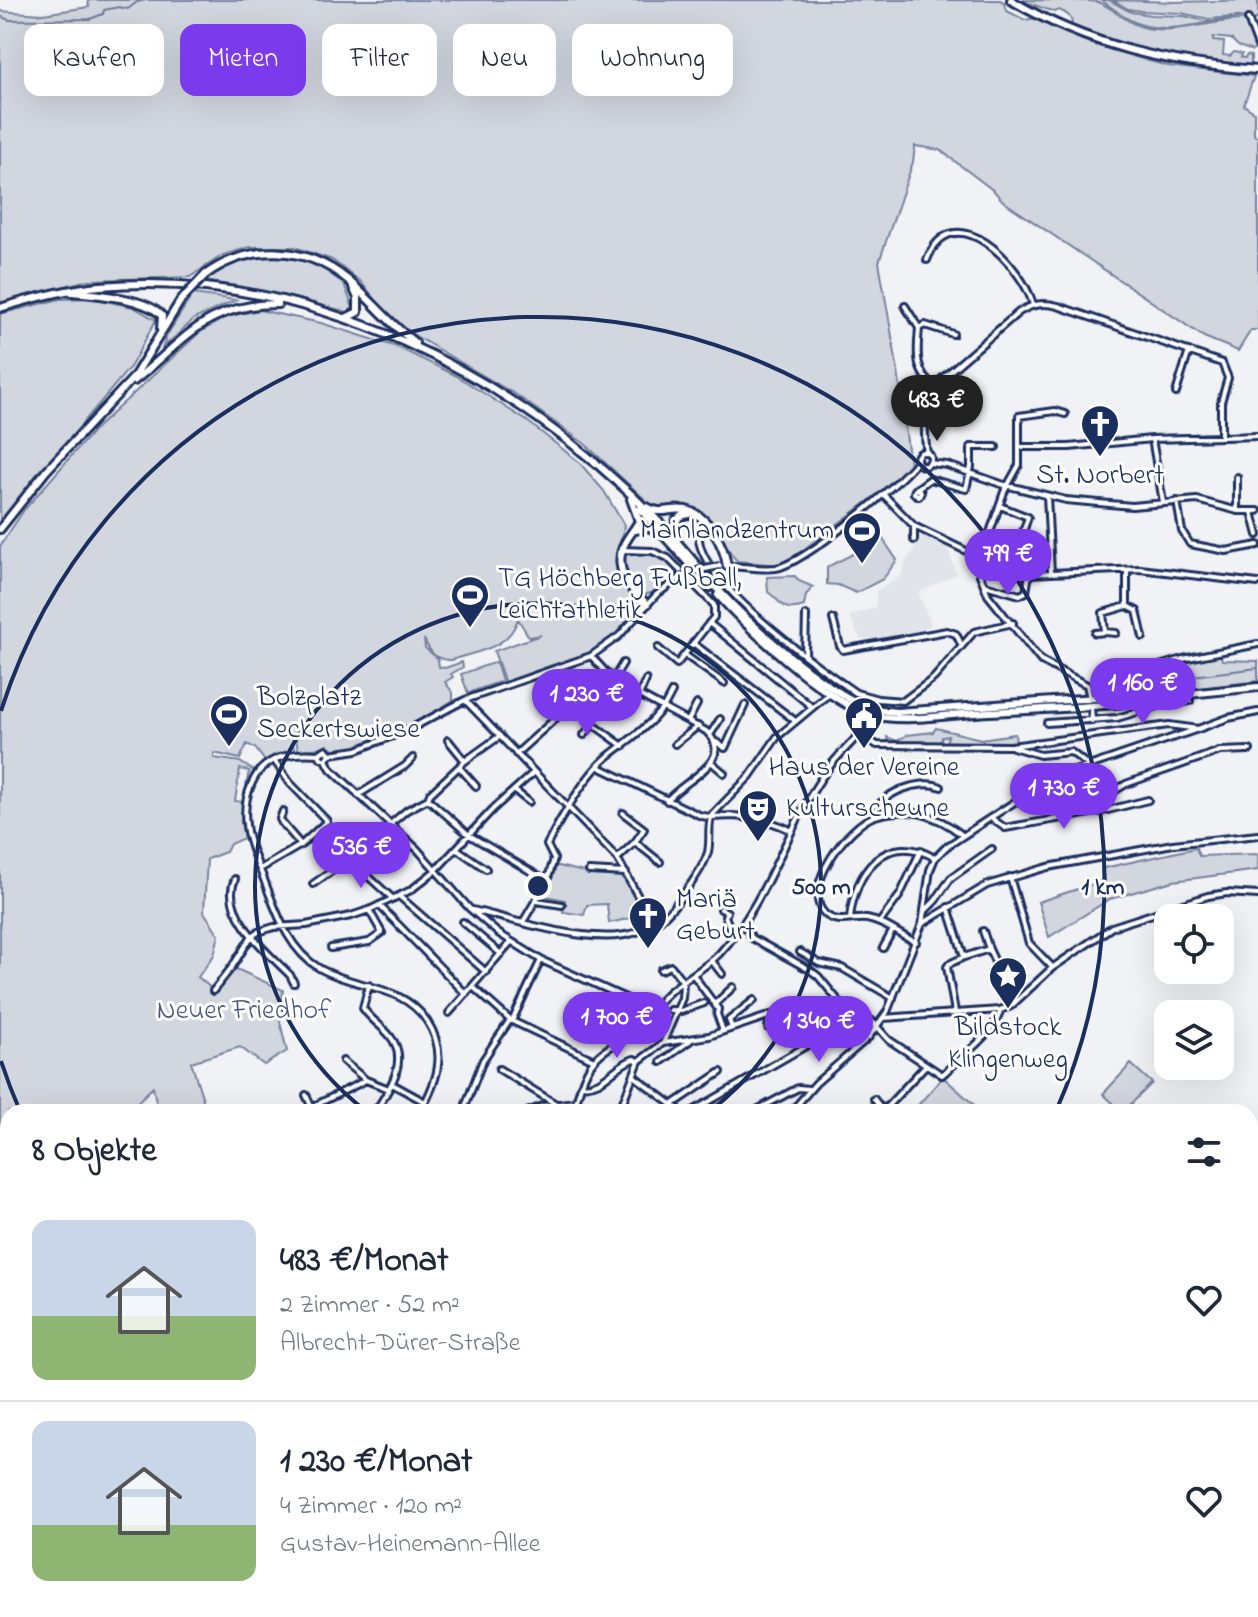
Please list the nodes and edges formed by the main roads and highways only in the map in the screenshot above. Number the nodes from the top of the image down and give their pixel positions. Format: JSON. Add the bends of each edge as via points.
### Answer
{"nodes":[{"id":1,"x":1011,"y":0,"type":"edge"},
{"id":2,"x":1258,"y":70,"type":"edge"},
{"id":3,"x":349,"y":281,"type":"junction"},
{"id":4,"x":63,"y":291,"type":"junction"},
{"id":5,"x":290,"y":304,"type":"junction"},
{"id":6,"x":0,"y":308,"type":"edge"},
{"id":7,"x":342,"y":319,"type":"junction"},
{"id":8,"x":159,"y":337,"type":"junction"},
{"id":9,"x":421,"y":348,"type":"junction"},
{"id":10,"x":122,"y":391,"type":"junction"},
{"id":11,"x":627,"y":493,"type":"junction"},
{"id":12,"x":634,"y":500,"type":"junction"},
{"id":13,"x":695,"y":514,"type":"junction"},
{"id":14,"x":0,"y":529,"type":"edge"},
{"id":15,"x":633,"y":532,"type":"junction"},
{"id":16,"x":660,"y":532,"type":"junction"},
{"id":17,"x":681,"y":551,"type":"junction"},
{"id":18,"x":724,"y":566,"type":"road end"},
{"id":19,"x":647,"y":604,"type":"road end"},
{"id":20,"x":1258,"y":687,"type":"edge"},
{"id":21,"x":1182,"y":695,"type":"junction"},
{"id":22,"x":1091,"y":703,"type":"junction"},
{"id":23,"x":873,"y":712,"type":"junction"}],
"edges":[{"from":1,"to":2,"type":"main road","via":[[1062,28],[1117,48],[1174,61]]},
{"from":3,"to":7,"type":"main road","via":[[359,308]]},
{"from":3,"to":8,"type":"main road","bridge":true,"via":[[317,260],[275,252],[241,256],[205,275],[181,300]]},
{"from":3,"to":9,"type":"main road"},
{"from":4,"to":5,"type":"main road","via":[[163,285]]},
{"from":4,"to":6,"type":"main road"},
{"from":4,"to":8,"type":"main road","via":[[157,310],[163,320]]},
{"from":5,"to":7,"type":"main road"},
{"from":5,"to":10,"type":"main road","via":[[248,305],[211,317]]},
{"from":7,"to":9,"type":"main road"},
{"from":8,"to":10,"type":"main road"},
{"from":9,"to":11,"type":"main road","via":[[524,407]]},
{"from":10,"to":14,"type":"main road"},
{"from":11,"to":12,"type":"main road"},
{"from":11,"to":15,"type":"main road","via":[[638,517]]},
{"from":12,"to":13,"type":"main road","via":[[657,512]]},
{"from":12,"to":16,"type":"main road"},
{"from":12,"to":17,"type":"main road"},
{"from":13,"to":17,"type":"main road","via":[[681,516],[674,524]]},
{"from":13,"to":18,"type":"main road","via":[[724,551]]},
{"from":15,"to":16,"type":"main road","via":[[644,527]]},
{"from":15,"to":19,"type":"main road","via":[[621,563],[626,581]]},
{"from":16,"to":17,"type":"main road"},
{"from":17,"to":23,"type":"main road","via":[[769,639]]},
{"from":17,"to":23,"type":"main road","via":[[741,619],[830,693],[858,710]]},
{"from":20,"to":21,"type":"main road"},
{"from":21,"to":22,"type":"main road"},
{"from":21,"to":22,"type":"main road"},
{"from":22,"to":23,"type":"main road","via":[[911,717]]},
{"from":22,"to":23,"type":"main road"}]}
